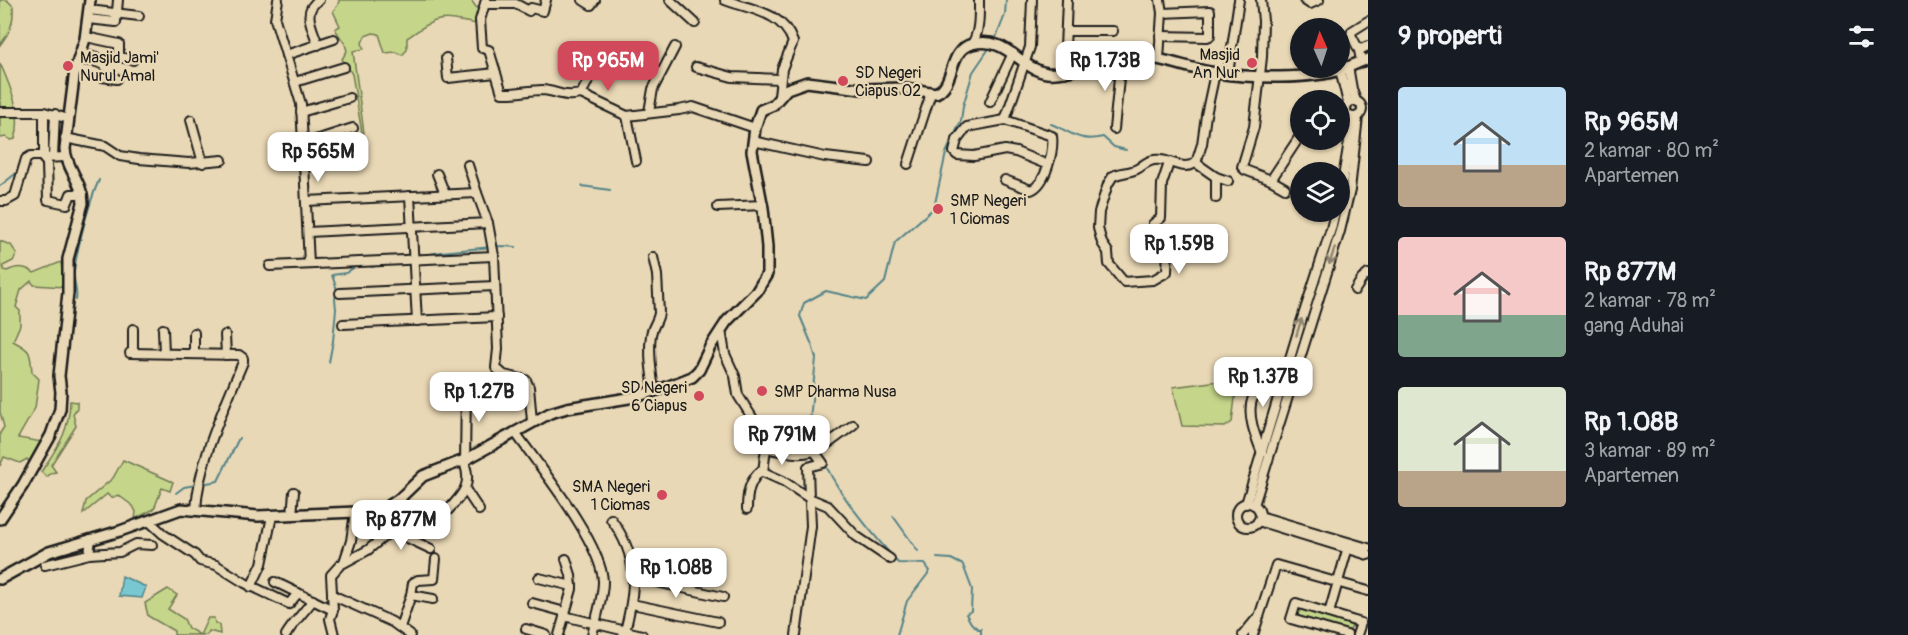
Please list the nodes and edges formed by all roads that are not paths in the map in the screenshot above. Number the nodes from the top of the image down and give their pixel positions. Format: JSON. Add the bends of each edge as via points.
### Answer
{"nodes":[{"id":1,"x":118,"y":0,"type":"edge"},
{"id":2,"x":278,"y":0,"type":"edge"},
{"id":3,"x":319,"y":0,"type":"edge"},
{"id":4,"x":546,"y":0,"type":"edge"},
{"id":5,"x":583,"y":0,"type":"edge"},
{"id":6,"x":595,"y":0,"type":"edge"},
{"id":7,"x":670,"y":0,"type":"edge"},
{"id":8,"x":725,"y":0,"type":"edge"},
{"id":9,"x":979,"y":0,"type":"edge"},
{"id":10,"x":1032,"y":0,"type":"edge"},
{"id":11,"x":1067,"y":0,"type":"edge"},
{"id":12,"x":1160,"y":0,"type":"edge"},
{"id":13,"x":1239,"y":0,"type":"edge"},
{"id":14,"x":1261,"y":0,"type":"edge"},
{"id":15,"x":1304,"y":0,"type":"edge"},
{"id":16,"x":1318,"y":0,"type":"edge"},
{"id":17,"x":485,"y":2,"type":"edge"},
{"id":18,"x":523,"y":3,"type":"edge"},
{"id":19,"x":89,"y":10,"type":"edge"},
{"id":20,"x":117,"y":13,"type":"junction"},
{"id":21,"x":1162,"y":13,"type":"junction"},
{"id":22,"x":139,"y":16,"type":"dead end"},
{"id":23,"x":1368,"y":21,"type":"edge"},
{"id":24,"x":695,"y":23,"type":"dead end"},
{"id":25,"x":1066,"y":31,"type":"junction"},
{"id":26,"x":1113,"y":31,"type":"dead end"},
{"id":27,"x":1160,"y":36,"type":"junction"},
{"id":28,"x":86,"y":37,"type":"junction"},
{"id":29,"x":334,"y":39,"type":"dead end"},
{"id":30,"x":318,"y":45,"type":"junction"},
{"id":31,"x":971,"y":45,"type":"junction"},
{"id":32,"x":1368,"y":46,"type":"edge"},
{"id":33,"x":675,"y":47,"type":"dead end"},
{"id":34,"x":1359,"y":50,"type":"junction"},
{"id":35,"x":80,"y":53,"type":"junction"},
{"id":36,"x":1013,"y":53,"type":"junction"},
{"id":37,"x":286,"y":55,"type":"junction"},
{"id":38,"x":97,"y":57,"type":"dead end"},
{"id":39,"x":446,"y":58,"type":"dead end"},
{"id":40,"x":1121,"y":58,"type":"junction"},
{"id":41,"x":1160,"y":59,"type":"junction"},
{"id":42,"x":133,"y":60,"type":"dead end"},
{"id":43,"x":1365,"y":60,"type":"edge"},
{"id":44,"x":1026,"y":62,"type":"junction"},
{"id":45,"x":597,"y":64,"type":"dead end"},
{"id":46,"x":1350,"y":65,"type":"edge"},
{"id":47,"x":344,"y":67,"type":"dead end"},
{"id":48,"x":696,"y":67,"type":"dead end"},
{"id":49,"x":75,"y":70,"type":"junction"},
{"id":50,"x":1064,"y":73,"type":"junction"},
{"id":51,"x":1215,"y":73,"type":"junction"},
{"id":52,"x":496,"y":74,"type":"junction"},
{"id":53,"x":1228,"y":74,"type":"junction"},
{"id":54,"x":1290,"y":75,"type":"edge"},
{"id":55,"x":1260,"y":76,"type":"junction"},
{"id":56,"x":117,"y":79,"type":"dead end"},
{"id":57,"x":780,"y":79,"type":"junction"},
{"id":58,"x":294,"y":82,"type":"junction"},
{"id":59,"x":931,"y":93,"type":"junction"},
{"id":60,"x":581,"y":94,"type":"junction"},
{"id":61,"x":779,"y":96,"type":"junction"},
{"id":62,"x":350,"y":98,"type":"dead end"},
{"id":63,"x":990,"y":102,"type":"dead end"},
{"id":64,"x":1350,"y":103,"type":"edge"},
{"id":65,"x":0,"y":112,"type":"edge"},
{"id":66,"x":45,"y":112,"type":"junction"},
{"id":67,"x":301,"y":112,"type":"junction"},
{"id":68,"x":649,"y":112,"type":"junction"},
{"id":69,"x":55,"y":114,"type":"junction"},
{"id":70,"x":627,"y":116,"type":"junction"},
{"id":71,"x":1350,"y":116,"type":"edge"},
{"id":72,"x":69,"y":118,"type":"junction"},
{"id":73,"x":191,"y":120,"type":"dead end"},
{"id":74,"x":1005,"y":120,"type":"junction"},
{"id":75,"x":353,"y":128,"type":"dead end"},
{"id":76,"x":755,"y":128,"type":"junction"},
{"id":77,"x":1114,"y":129,"type":"dead end"},
{"id":78,"x":65,"y":138,"type":"junction"},
{"id":79,"x":753,"y":141,"type":"junction"},
{"id":80,"x":303,"y":144,"type":"junction"},
{"id":81,"x":1291,"y":150,"type":"edge"},
{"id":82,"x":1350,"y":150,"type":"edge"},
{"id":83,"x":53,"y":157,"type":"junction"},
{"id":84,"x":65,"y":157,"type":"junction"},
{"id":85,"x":44,"y":158,"type":"junction"},
{"id":86,"x":222,"y":160,"type":"dead end"},
{"id":87,"x":636,"y":161,"type":"dead end"},
{"id":88,"x":870,"y":162,"type":"dead end"},
{"id":89,"x":203,"y":163,"type":"junction"},
{"id":90,"x":1169,"y":163,"type":"junction"},
{"id":91,"x":1196,"y":163,"type":"junction"},
{"id":92,"x":908,"y":164,"type":"dead end"},
{"id":93,"x":468,"y":165,"type":"dead end"},
{"id":94,"x":1048,"y":165,"type":"junction"},
{"id":95,"x":437,"y":174,"type":"dead end"},
{"id":96,"x":1216,"y":177,"type":"junction"},
{"id":97,"x":1005,"y":180,"type":"dead end"},
{"id":98,"x":1271,"y":180,"type":"junction"},
{"id":99,"x":1228,"y":181,"type":"dead end"},
{"id":100,"x":1285,"y":188,"type":"dead end"},
{"id":101,"x":477,"y":193,"type":"junction"},
{"id":102,"x":83,"y":194,"type":"junction"},
{"id":103,"x":445,"y":194,"type":"junction"},
{"id":104,"x":410,"y":196,"type":"junction"},
{"id":105,"x":1216,"y":198,"type":"dead end"},
{"id":106,"x":0,"y":201,"type":"edge"},
{"id":107,"x":306,"y":201,"type":"junction"},
{"id":108,"x":763,"y":205,"type":"junction"},
{"id":109,"x":718,"y":207,"type":"dead end"},
{"id":110,"x":1333,"y":222,"type":"edge"},
{"id":111,"x":488,"y":223,"type":"junction"},
{"id":112,"x":412,"y":227,"type":"junction"},
{"id":113,"x":1331,"y":229,"type":"junction"},
{"id":114,"x":1340,"y":231,"type":"junction"},
{"id":115,"x":308,"y":232,"type":"junction"},
{"id":116,"x":494,"y":256,"type":"junction"},
{"id":117,"x":653,"y":256,"type":"dead end"},
{"id":118,"x":414,"y":259,"type":"junction"},
{"id":119,"x":309,"y":264,"type":"junction"},
{"id":120,"x":270,"y":266,"type":"dead end"},
{"id":121,"x":1368,"y":274,"type":"edge"},
{"id":122,"x":495,"y":286,"type":"junction"},
{"id":123,"x":415,"y":290,"type":"junction"},
{"id":124,"x":1355,"y":290,"type":"dead end"},
{"id":125,"x":340,"y":293,"type":"dead end"},
{"id":126,"x":497,"y":317,"type":"junction"},
{"id":127,"x":417,"y":321,"type":"junction"},
{"id":128,"x":344,"y":324,"type":"dead end"},
{"id":129,"x":133,"y":329,"type":"dead end"},
{"id":130,"x":163,"y":329,"type":"dead end"},
{"id":131,"x":721,"y":330,"type":"junction"},
{"id":132,"x":194,"y":333,"type":"dead end"},
{"id":133,"x":225,"y":335,"type":"dead end"},
{"id":134,"x":164,"y":354,"type":"junction"},
{"id":135,"x":194,"y":354,"type":"junction"},
{"id":136,"x":226,"y":355,"type":"junction"},
{"id":137,"x":1287,"y":368,"type":"junction"},
{"id":138,"x":466,"y":387,"type":"dead end"},
{"id":139,"x":654,"y":392,"type":"junction"},
{"id":140,"x":532,"y":421,"type":"junction"},
{"id":141,"x":853,"y":425,"type":"dead end"},
{"id":142,"x":515,"y":432,"type":"junction"},
{"id":143,"x":766,"y":448,"type":"junction"},
{"id":144,"x":819,"y":449,"type":"junction"},
{"id":145,"x":1262,"y":453,"type":"junction"},
{"id":146,"x":466,"y":459,"type":"junction"},
{"id":147,"x":762,"y":470,"type":"junction"},
{"id":148,"x":465,"y":489,"type":"junction"},
{"id":149,"x":294,"y":492,"type":"dead end"},
{"id":150,"x":809,"y":498,"type":"junction"},
{"id":151,"x":399,"y":499,"type":"junction"},
{"id":152,"x":1250,"y":505,"type":"junction"},
{"id":153,"x":196,"y":509,"type":"junction"},
{"id":154,"x":747,"y":509,"type":"dead end"},
{"id":155,"x":479,"y":510,"type":"dead end"},
{"id":156,"x":355,"y":512,"type":"junction"},
{"id":157,"x":372,"y":512,"type":"junction"},
{"id":158,"x":292,"y":515,"type":"junction"},
{"id":159,"x":272,"y":516,"type":"junction"},
{"id":160,"x":443,"y":516,"type":"dead end"},
{"id":161,"x":1259,"y":518,"type":"junction"},
{"id":162,"x":0,"y":519,"type":"edge"},
{"id":163,"x":611,"y":519,"type":"dead end"},
{"id":164,"x":149,"y":521,"type":"junction"},
{"id":165,"x":391,"y":532,"type":"junction"},
{"id":166,"x":91,"y":539,"type":"junction"},
{"id":167,"x":152,"y":545,"type":"dead end"},
{"id":168,"x":1348,"y":546,"type":"junction"},
{"id":169,"x":1368,"y":548,"type":"edge"},
{"id":170,"x":431,"y":549,"type":"dead end"},
{"id":171,"x":89,"y":554,"type":"junction"},
{"id":172,"x":1368,"y":555,"type":"edge"},
{"id":173,"x":436,"y":559,"type":"dead end"},
{"id":174,"x":566,"y":559,"type":"dead end"},
{"id":175,"x":890,"y":559,"type":"dead end"},
{"id":176,"x":344,"y":562,"type":"junction"},
{"id":177,"x":45,"y":565,"type":"dead end"},
{"id":178,"x":634,"y":577,"type":"junction"},
{"id":179,"x":538,"y":578,"type":"dead end"},
{"id":180,"x":0,"y":579,"type":"edge"},
{"id":181,"x":275,"y":582,"type":"dead end"},
{"id":182,"x":1338,"y":582,"type":"junction"},
{"id":183,"x":572,"y":586,"type":"junction"},
{"id":184,"x":251,"y":587,"type":"junction"},
{"id":185,"x":1368,"y":591,"type":"edge"},
{"id":186,"x":298,"y":593,"type":"junction"},
{"id":187,"x":332,"y":595,"type":"junction"},
{"id":188,"x":411,"y":595,"type":"junction"},
{"id":189,"x":723,"y":597,"type":"dead end"},
{"id":190,"x":433,"y":599,"type":"dead end"},
{"id":191,"x":313,"y":600,"type":"junction"},
{"id":192,"x":532,"y":603,"type":"dead end"},
{"id":193,"x":632,"y":604,"type":"junction"},
{"id":194,"x":333,"y":610,"type":"junction"},
{"id":195,"x":1329,"y":613,"type":"junction"},
{"id":196,"x":565,"y":614,"type":"junction"},
{"id":197,"x":1260,"y":615,"type":"junction"},
{"id":198,"x":718,"y":622,"type":"dead end"},
{"id":199,"x":595,"y":623,"type":"junction"},
{"id":200,"x":400,"y":627,"type":"junction"},
{"id":201,"x":526,"y":629,"type":"dead end"},
{"id":202,"x":625,"y":633,"type":"edge"},
{"id":203,"x":286,"y":635,"type":"edge"},
{"id":204,"x":334,"y":635,"type":"edge"},
{"id":205,"x":411,"y":635,"type":"edge"},
{"id":206,"x":546,"y":635,"type":"edge"},
{"id":207,"x":559,"y":635,"type":"edge"},
{"id":208,"x":592,"y":635,"type":"edge"},
{"id":209,"x":642,"y":635,"type":"edge"},
{"id":210,"x":796,"y":635,"type":"edge"},
{"id":211,"x":1243,"y":635,"type":"edge"},
{"id":212,"x":1253,"y":635,"type":"edge"},
{"id":213,"x":1347,"y":635,"type":"edge"},
{"id":214,"x":1357,"y":635,"type":"edge"}],
"edges":[{"from":1,"to":20,"type":"street"},
{"from":2,"to":37,"type":"street","via":[[275,19]]},
{"from":3,"to":30,"type":"street","via":[[309,9]]},
{"from":4,"to":18,"type":"street","via":[[543,11],[521,9]]},
{"from":5,"to":6,"type":"street","via":[[591,5]]},
{"from":7,"to":24,"type":"street"},
{"from":8,"to":57,"type":"street","via":[[770,14],[791,36],[792,46]]},
{"from":9,"to":31,"type":"street","via":[[977,30]]},
{"from":10,"to":44,"type":"street","via":[[1032,40]]},
{"from":11,"to":25,"type":"street"},
{"from":12,"to":21,"type":"street"},
{"from":13,"to":53,"type":"street"},
{"from":14,"to":55,"type":"street"},
{"from":15,"to":16,"type":"street","via":[[1310,4]]},
{"from":17,"to":18,"type":"street"},
{"from":17,"to":52,"type":"street","via":[[480,20],[483,48],[489,50]]},
{"from":19,"to":20,"type":"street"},
{"from":19,"to":28,"type":"street"},
{"from":20,"to":22,"type":"street"},
{"from":21,"to":27,"type":"street"},
{"from":21,"to":27,"type":"street","via":[[1211,12],[1212,32],[1207,37]]},
{"from":23,"to":34,"type":"street","via":[[1351,35]]},
{"from":25,"to":26,"type":"street"},
{"from":25,"to":50,"type":"street"},
{"from":27,"to":41,"type":"street"},
{"from":28,"to":35,"type":"street"},
{"from":28,"to":42,"type":"street","via":[[119,44],[119,57]]},
{"from":29,"to":30,"type":"street"},
{"from":30,"to":37,"type":"street"},
{"from":31,"to":36,"type":"street","via":[[999,46]]},
{"from":31,"to":59,"type":"street","via":[[956,57],[944,87]]},
{"from":32,"to":34,"type":"street"},
{"from":33,"to":68,"type":"street","via":[[654,88]]},
{"from":34,"to":43,"type":"street"},
{"from":35,"to":38,"type":"street"},
{"from":35,"to":49,"type":"street"},
{"from":36,"to":44,"type":"street"},
{"from":36,"to":63,"type":"street"},
{"from":37,"to":58,"type":"street"},
{"from":39,"to":52,"type":"street","via":[[448,78]]},
{"from":40,"to":41,"type":"street"},
{"from":40,"to":50,"type":"street"},
{"from":40,"to":77,"type":"street"},
{"from":41,"to":51,"type":"street"},
{"from":43,"to":46,"type":"street"},
{"from":44,"to":50,"type":"street","via":[[1042,72]]},
{"from":44,"to":74,"type":"street"},
{"from":45,"to":60,"type":"street"},
{"from":47,"to":58,"type":"street"},
{"from":48,"to":57,"type":"street","via":[[732,77]]},
{"from":49,"to":56,"type":"street"},
{"from":49,"to":72,"type":"street"},
{"from":51,"to":53,"type":"street"},
{"from":51,"to":91,"type":"street"},
{"from":52,"to":60,"type":"street","via":[[502,93],[542,90],[562,96]]},
{"from":53,"to":55,"type":"street"},
{"from":54,"to":55,"type":"street"},
{"from":55,"to":98,"type":"street","via":[[1254,127],[1242,167]]},
{"from":57,"to":61,"type":"street"},
{"from":58,"to":67,"type":"street"},
{"from":59,"to":61,"type":"street","via":[[905,87],[861,89],[807,82]]},
{"from":59,"to":92,"type":"street"},
{"from":60,"to":70,"type":"street"},
{"from":61,"to":76,"type":"street","via":[[773,105],[761,110]]},
{"from":62,"to":67,"type":"street"},
{"from":64,"to":71,"type":"street","via":[[1362,106],[1362,112]]},
{"from":65,"to":66,"type":"street"},
{"from":66,"to":69,"type":"street"},
{"from":66,"to":85,"type":"street"},
{"from":67,"to":80,"type":"street"},
{"from":68,"to":70,"type":"street"},
{"from":68,"to":76,"type":"street","via":[[693,107]]},
{"from":69,"to":72,"type":"street"},
{"from":69,"to":83,"type":"street"},
{"from":70,"to":87,"type":"street"},
{"from":72,"to":78,"type":"street"},
{"from":73,"to":89,"type":"street"},
{"from":74,"to":94,"type":"street","via":[[1052,136]]},
{"from":74,"to":94,"type":"street","via":[[967,127],[957,140],[955,154],[974,156],[1005,150]]},
{"from":75,"to":80,"type":"street"},
{"from":76,"to":79,"type":"street"},
{"from":78,"to":84,"type":"street"},
{"from":78,"to":89,"type":"street","via":[[101,145],[120,156]]},
{"from":79,"to":88,"type":"street","via":[[825,157]]},
{"from":79,"to":108,"type":"street"},
{"from":80,"to":107,"type":"street"},
{"from":81,"to":98,"type":"street"},
{"from":82,"to":114,"type":"street","via":[[1350,190]]},
{"from":83,"to":84,"type":"street"},
{"from":83,"to":85,"type":"street"},
{"from":84,"to":102,"type":"street"},
{"from":85,"to":102,"type":"street","via":[[48,166],[48,200],[68,204],[71,194]]},
{"from":85,"to":106,"type":"street","via":[[26,159],[15,196]]},
{"from":86,"to":89,"type":"street"},
{"from":90,"to":90,"type":"street","via":[[1149,160],[1135,170],[1113,176],[1108,184],[1098,228],[1109,264],[1124,282],[1153,280],[1167,272],[1168,247],[1158,240],[1153,227],[1161,218],[1162,184]]},
{"from":90,"to":91,"type":"street"},
{"from":91,"to":96,"type":"street"},
{"from":93,"to":101,"type":"street"},
{"from":94,"to":97,"type":"street","via":[[1033,189]]},
{"from":95,"to":103,"type":"street"},
{"from":96,"to":99,"type":"street"},
{"from":96,"to":105,"type":"street"},
{"from":98,"to":100,"type":"street"},
{"from":101,"to":103,"type":"street"},
{"from":101,"to":111,"type":"street"},
{"from":102,"to":162,"type":"street","via":[[68,259],[60,409],[51,435]]},
{"from":103,"to":104,"type":"street"},
{"from":104,"to":107,"type":"street"},
{"from":104,"to":112,"type":"street"},
{"from":107,"to":115,"type":"street"},
{"from":108,"to":109,"type":"street"},
{"from":108,"to":131,"type":"street","via":[[768,264],[765,280]]},
{"from":110,"to":113,"type":"street"},
{"from":111,"to":112,"type":"street"},
{"from":111,"to":116,"type":"street"},
{"from":112,"to":115,"type":"street"},
{"from":112,"to":118,"type":"street"},
{"from":113,"to":114,"type":"street"},
{"from":137,"to":113,"type":"street","one_way":true},
{"from":114,"to":152,"type":"street","one_way":true},
{"from":115,"to":119,"type":"street"},
{"from":116,"to":118,"type":"street"},
{"from":116,"to":122,"type":"street"},
{"from":117,"to":139,"type":"street","via":[[659,313],[650,343]]},
{"from":118,"to":119,"type":"street"},
{"from":118,"to":123,"type":"street"},
{"from":119,"to":120,"type":"street"},
{"from":121,"to":124,"type":"street"},
{"from":122,"to":123,"type":"street"},
{"from":122,"to":126,"type":"street"},
{"from":123,"to":125,"type":"street"},
{"from":123,"to":127,"type":"street"},
{"from":126,"to":127,"type":"street"},
{"from":126,"to":140,"type":"street","via":[[496,368],[504,375],[526,380]]},
{"from":127,"to":128,"type":"street"},
{"from":129,"to":134,"type":"street","via":[[132,353]]},
{"from":130,"to":134,"type":"street"},
{"from":131,"to":139,"type":"street","via":[[695,374]]},
{"from":131,"to":143,"type":"street","via":[[738,395]]},
{"from":132,"to":135,"type":"street"},
{"from":133,"to":136,"type":"street"},
{"from":134,"to":135,"type":"street"},
{"from":135,"to":136,"type":"street"},
{"from":136,"to":153,"type":"street","via":[[241,356],[243,362],[203,465]]},
{"from":137,"to":145,"type":"street"},
{"from":137,"to":145,"type":"street","via":[[1268,377],[1251,403],[1252,430]]},
{"from":138,"to":146,"type":"street"},
{"from":139,"to":140,"type":"street","via":[[558,410]]},
{"from":140,"to":142,"type":"street"},
{"from":141,"to":144,"type":"street"},
{"from":142,"to":146,"type":"street"},
{"from":142,"to":199,"type":"street","via":[[584,531],[601,566],[603,583]]},
{"from":143,"to":144,"type":"street","via":[[802,454]]},
{"from":143,"to":147,"type":"street"},
{"from":144,"to":150,"type":"street","via":[[823,464],[808,467]]},
{"from":145,"to":152,"type":"street"},
{"from":146,"to":148,"type":"street","via":[[469,477]]},
{"from":146,"to":151,"type":"street","via":[[423,476]]},
{"from":147,"to":150,"type":"street"},
{"from":147,"to":154,"type":"street","via":[[747,492]]},
{"from":148,"to":155,"type":"street"},
{"from":148,"to":160,"type":"street"},
{"from":149,"to":158,"type":"street"},
{"from":150,"to":175,"type":"street","via":[[828,506],[856,537]]},
{"from":150,"to":210,"type":"street","via":[[811,526]]},
{"from":151,"to":157,"type":"street","via":[[381,511]]},
{"from":151,"to":165,"type":"street","via":[[412,513]]},
{"from":152,"to":161,"type":"street","via":[[1258,510]]},
{"from":152,"to":161,"type":"street","via":[[1237,510],[1238,521],[1248,527]]},
{"from":153,"to":159,"type":"street"},
{"from":153,"to":164,"type":"street","via":[[178,509]]},
{"from":156,"to":157,"type":"street"},
{"from":156,"to":158,"type":"street"},
{"from":156,"to":176,"type":"street"},
{"from":157,"to":165,"type":"street","via":[[376,522]]},
{"from":158,"to":159,"type":"street"},
{"from":159,"to":184,"type":"street","via":[[262,564]]},
{"from":161,"to":168,"type":"street"},
{"from":163,"to":178,"type":"street","via":[[628,546]]},
{"from":164,"to":166,"type":"street"},
{"from":164,"to":184,"type":"street","via":[[198,560]]},
{"from":165,"to":170,"type":"street"},
{"from":165,"to":176,"type":"street"},
{"from":166,"to":171,"type":"street"},
{"from":166,"to":180,"type":"street","via":[[39,556]]},
{"from":167,"to":171,"type":"street","via":[[136,544],[120,552]]},
{"from":168,"to":169,"type":"street"},
{"from":168,"to":172,"type":"street"},
{"from":168,"to":182,"type":"street"},
{"from":171,"to":177,"type":"street"},
{"from":173,"to":188,"type":"street","via":[[434,579],[415,580]]},
{"from":174,"to":183,"type":"street"},
{"from":176,"to":187,"type":"street","via":[[331,575]]},
{"from":178,"to":189,"type":"street"},
{"from":178,"to":193,"type":"street"},
{"from":179,"to":183,"type":"street"},
{"from":181,"to":186,"type":"street"},
{"from":182,"to":185,"type":"street"},
{"from":182,"to":195,"type":"street"},
{"from":182,"to":197,"type":"street","via":[[1275,565]]},
{"from":183,"to":196,"type":"street"},
{"from":184,"to":186,"type":"street","via":[[289,604]]},
{"from":186,"to":191,"type":"street"},
{"from":187,"to":194,"type":"street"},
{"from":187,"to":200,"type":"street"},
{"from":188,"to":190,"type":"street"},
{"from":188,"to":200,"type":"street"},
{"from":191,"to":194,"type":"street"},
{"from":191,"to":203,"type":"street"},
{"from":192,"to":196,"type":"street"},
{"from":193,"to":198,"type":"street"},
{"from":193,"to":202,"type":"street"},
{"from":194,"to":204,"type":"street","via":[[330,619]]},
{"from":195,"to":213,"type":"street","via":[[1296,603],[1291,619]]},
{"from":195,"to":214,"type":"street","via":[[1361,623]]},
{"from":196,"to":199,"type":"street"},
{"from":196,"to":207,"type":"street"},
{"from":197,"to":211,"type":"street"},
{"from":197,"to":212,"type":"street"},
{"from":199,"to":202,"type":"street"},
{"from":199,"to":208,"type":"street"},
{"from":200,"to":205,"type":"street"},
{"from":201,"to":206,"type":"street"},
{"from":202,"to":209,"type":"street"}]}
